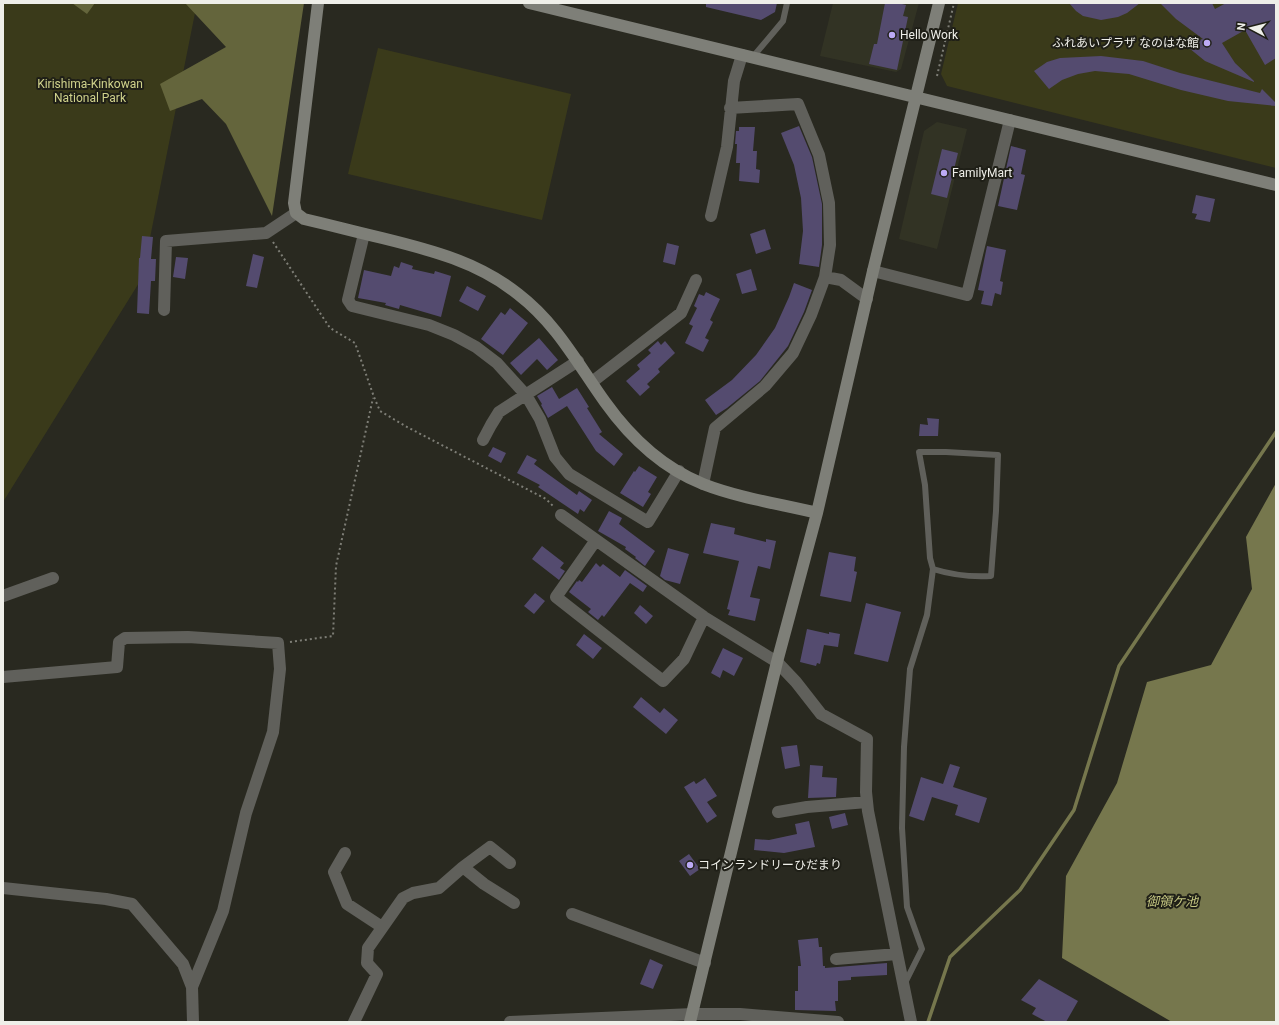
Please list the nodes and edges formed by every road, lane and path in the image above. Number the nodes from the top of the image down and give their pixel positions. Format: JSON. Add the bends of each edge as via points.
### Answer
{"nodes":[{"id":1,"x":318,"y":3,"type":"edge"},
{"id":2,"x":529,"y":3,"type":"edge"},
{"id":3,"x":787,"y":3,"type":"edge"},
{"id":4,"x":940,"y":3,"type":"edge"},
{"id":5,"x":954,"y":3,"type":"edge"},
{"id":6,"x":747,"y":57,"type":"junction"},
{"id":7,"x":937,"y":76,"type":"dead end"},
{"id":8,"x":916,"y":98,"type":"junction"},
{"id":9,"x":730,"y":108,"type":"junction"},
{"id":10,"x":1010,"y":120,"type":"junction"},
{"id":11,"x":1276,"y":185,"type":"edge"},
{"id":12,"x":296,"y":213,"type":"junction"},
{"id":13,"x":712,"y":216,"type":"dead end"},
{"id":14,"x":266,"y":233,"type":"junction"},
{"id":15,"x":364,"y":234,"type":"junction"},
{"id":16,"x":873,"y":271,"type":"junction"},
{"id":17,"x":825,"y":276,"type":"junction"},
{"id":18,"x":696,"y":280,"type":"dead end"},
{"id":19,"x":867,"y":299,"type":"junction"},
{"id":20,"x":164,"y":310,"type":"dead end"},
{"id":21,"x":578,"y":361,"type":"junction"},
{"id":22,"x":592,"y":382,"type":"junction"},
{"id":23,"x":526,"y":395,"type":"junction"},
{"id":24,"x":374,"y":397,"type":"junction"},
{"id":25,"x":483,"y":440,"type":"dead end"},
{"id":26,"x":679,"y":471,"type":"junction"},
{"id":27,"x":703,"y":484,"type":"junction"},
{"id":28,"x":817,"y":513,"type":"junction"},
{"id":29,"x":562,"y":515,"type":"joint"},
{"id":30,"x":596,"y":540,"type":"junction"},
{"id":31,"x":933,"y":569,"type":"junction"},
{"id":32,"x":53,"y":578,"type":"dead end"},
{"id":33,"x":3,"y":596,"type":"edge"},
{"id":34,"x":704,"y":617,"type":"junction"},
{"id":35,"x":278,"y":642,"type":"junction"},
{"id":36,"x":777,"y":662,"type":"junction"},
{"id":37,"x":3,"y":677,"type":"edge"},
{"id":38,"x":867,"y":802,"type":"junction"},
{"id":39,"x":778,"y":812,"type":"dead end"},
{"id":40,"x":345,"y":853,"type":"dead end"},
{"id":41,"x":510,"y":862,"type":"dead end"},
{"id":42,"x":462,"y":867,"type":"junction"},
{"id":43,"x":3,"y":888,"type":"edge"},
{"id":44,"x":514,"y":903,"type":"dead end"},
{"id":45,"x":572,"y":914,"type":"dead end"},
{"id":46,"x":382,"y":928,"type":"junction"},
{"id":47,"x":897,"y":954,"type":"junction"},
{"id":48,"x":836,"y":959,"type":"dead end"},
{"id":49,"x":705,"y":963,"type":"junction"},
{"id":50,"x":904,"y":985,"type":"junction"},
{"id":51,"x":192,"y":987,"type":"junction"},
{"id":52,"x":691,"y":1018,"type":"edge"},
{"id":53,"x":193,"y":1022,"type":"edge"},
{"id":54,"x":354,"y":1022,"type":"edge"},
{"id":55,"x":510,"y":1022,"type":"edge"},
{"id":56,"x":838,"y":1022,"type":"edge"},
{"id":57,"x":911,"y":1022,"type":"edge"}],
"edges":[{"from":1,"to":12,"type":"street","via":[[294,203]]},
{"from":2,"to":6,"type":"street"},
{"from":3,"to":6,"type":"lane","via":[[783,21]]},
{"from":4,"to":8,"type":"street"},
{"from":5,"to":7,"type":"path"},
{"from":6,"to":8,"type":"street"},
{"from":6,"to":9,"type":"street","via":[[734,81]]},
{"from":8,"to":10,"type":"street"},
{"from":8,"to":16,"type":"street"},
{"from":9,"to":13,"type":"street","via":[[727,147]]},
{"from":9,"to":17,"type":"street","via":[[798,104],[819,155],[829,203],[830,245]]},
{"from":10,"to":11,"type":"street"},
{"from":10,"to":16,"type":"street","via":[[967,295]]},
{"from":12,"to":14,"type":"street"},
{"from":12,"to":15,"type":"street","via":[[304,219]]},
{"from":14,"to":20,"type":"street","via":[[166,241]]},
{"from":14,"to":24,"type":"path","via":[[330,328],[356,343]]},
{"from":15,"to":21,"type":"street","via":[[446,255],[473,265],[495,278],[541,313]]},
{"from":15,"to":23,"type":"street","via":[[348,300],[352,306],[429,325],[454,334],[476,346],[497,363]]},
{"from":16,"to":19,"type":"street"},
{"from":17,"to":19,"type":"street","via":[[842,280]]},
{"from":17,"to":27,"type":"street","via":[[811,315],[793,353],[765,386],[716,428]]},
{"from":18,"to":22,"type":"street","via":[[681,313]]},
{"from":19,"to":28,"type":"street"},
{"from":21,"to":22,"type":"street"},
{"from":21,"to":23,"type":"street"},
{"from":22,"to":26,"type":"street","via":[[636,439]]},
{"from":23,"to":25,"type":"street","via":[[499,412]]},
{"from":23,"to":26,"type":"street","via":[[540,419],[555,457],[569,474],[648,522]]},
{"from":24,"to":29,"type":"path","via":[[380,411],[546,499]]},
{"from":24,"to":35,"type":"path","via":[[336,566],[333,636]]},
{"from":26,"to":27,"type":"street"},
{"from":27,"to":28,"type":"street"},
{"from":28,"to":36,"type":"street"},
{"from":29,"to":30,"type":"street"},
{"from":30,"to":34,"type":"street"},
{"from":30,"to":34,"type":"street","via":[[556,597],[663,681],[684,659]]},
{"from":31,"to":31,"type":"lane","via":[[930,558],[926,485],[919,452],[998,455],[991,576],[948,574]]},
{"from":31,"to":50,"type":"lane","via":[[927,615],[910,669],[904,747],[902,828],[906,907],[922,949]]},
{"from":32,"to":33,"type":"street"},
{"from":34,"to":36,"type":"street"},
{"from":35,"to":37,"type":"street","via":[[188,637],[125,638],[119,642],[117,667]]},
{"from":35,"to":51,"type":"street","via":[[280,669],[272,732],[246,812],[223,910]]},
{"from":36,"to":38,"type":"street","via":[[821,714],[867,739]]},
{"from":36,"to":49,"type":"street"},
{"from":38,"to":39,"type":"street"},
{"from":38,"to":47,"type":"street"},
{"from":40,"to":46,"type":"street","via":[[334,872],[348,904]]},
{"from":41,"to":42,"type":"street","via":[[490,847]]},
{"from":42,"to":44,"type":"street"},
{"from":42,"to":46,"type":"street","via":[[439,888],[413,893],[403,898]]},
{"from":43,"to":51,"type":"street","via":[[132,904],[183,964]]},
{"from":45,"to":49,"type":"street"},
{"from":46,"to":54,"type":"street","via":[[368,948],[367,963],[377,974]]},
{"from":47,"to":48,"type":"street"},
{"from":47,"to":50,"type":"street"},
{"from":49,"to":52,"type":"street"},
{"from":50,"to":57,"type":"street"},
{"from":51,"to":53,"type":"street"},
{"from":52,"to":55,"type":"street"},
{"from":52,"to":56,"type":"street","via":[[740,1014]]}]}
